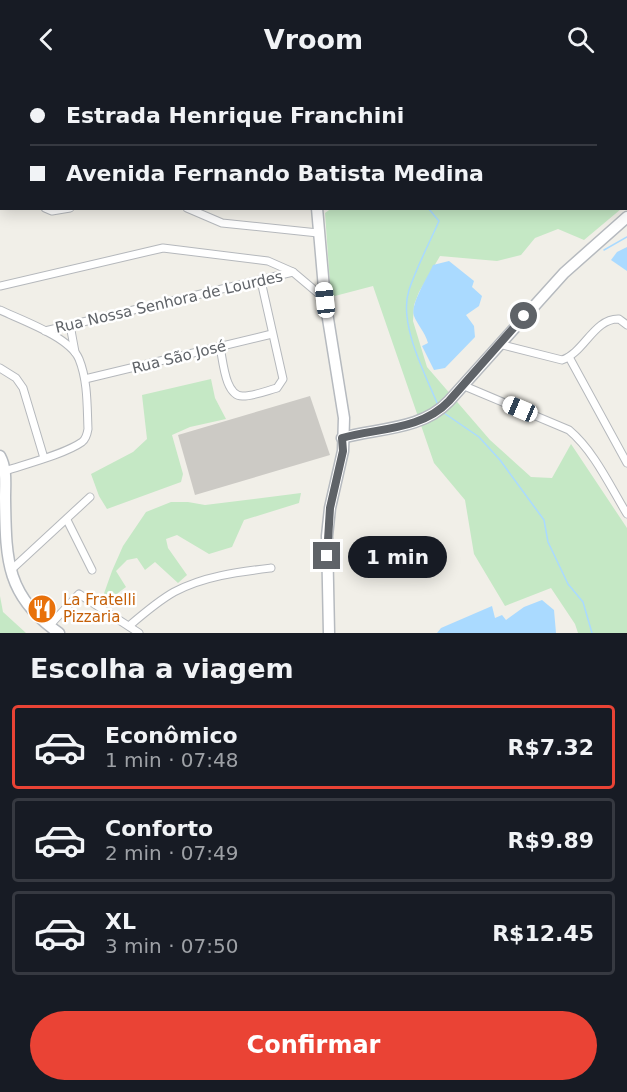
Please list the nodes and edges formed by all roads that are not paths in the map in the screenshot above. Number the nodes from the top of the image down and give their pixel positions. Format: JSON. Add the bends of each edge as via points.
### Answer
{"nodes":[{"id":1,"x":192,"y":210,"type":"edge"},
{"id":2,"x":317,"y":210,"type":"edge"},
{"id":3,"x":627,"y":218,"type":"edge"},
{"id":4,"x":318,"y":233,"type":"junction"},
{"id":5,"x":293,"y":272,"type":"junction"},
{"id":6,"x":261,"y":281,"type":"junction"},
{"id":7,"x":0,"y":286,"type":"edge"},
{"id":8,"x":325,"y":300,"type":"junction"},
{"id":9,"x":0,"y":310,"type":"edge"},
{"id":10,"x":70,"y":325,"type":"junction"},
{"id":11,"x":627,"y":325,"type":"edge"},
{"id":12,"x":45,"y":331,"type":"junction"},
{"id":13,"x":272,"y":333,"type":"junction"},
{"id":14,"x":498,"y":344,"type":"junction"},
{"id":15,"x":220,"y":347,"type":"junction"},
{"id":16,"x":75,"y":352,"type":"junction"},
{"id":17,"x":569,"y":357,"type":"junction"},
{"id":18,"x":0,"y":368,"type":"edge"},
{"id":19,"x":85,"y":379,"type":"junction"},
{"id":20,"x":458,"y":389,"type":"junction"},
{"id":21,"x":342,"y":438,"type":"junction"},
{"id":22,"x":0,"y":456,"type":"edge"},
{"id":23,"x":44,"y":458,"type":"junction"},
{"id":24,"x":627,"y":463,"type":"edge"},
{"id":25,"x":5,"y":471,"type":"junction"},
{"id":26,"x":90,"y":497,"type":"dead end"},
{"id":27,"x":627,"y":513,"type":"edge"},
{"id":28,"x":67,"y":520,"type":"junction"},
{"id":29,"x":3,"y":548,"type":"edge"},
{"id":30,"x":271,"y":568,"type":"dead end"},
{"id":31,"x":11,"y":570,"type":"junction"},
{"id":32,"x":92,"y":570,"type":"dead end"},
{"id":33,"x":49,"y":626,"type":"junction"},
{"id":34,"x":129,"y":626,"type":"junction"},
{"id":35,"x":59,"y":633,"type":"edge"},
{"id":36,"x":139,"y":633,"type":"edge"},
{"id":37,"x":329,"y":633,"type":"edge"}],
"edges":[{"from":1,"to":4,"type":"street","via":[[222,223]]},
{"from":2,"to":4,"type":"street"},
{"from":3,"to":14,"type":"street","via":[[575,261]]},
{"from":4,"to":8,"type":"street"},
{"from":5,"to":6,"type":"street","name":"Rua Nossa Senhora de Lourdes"},
{"from":5,"to":7,"type":"street","via":[[268,261],[163,248]]},
{"from":5,"to":8,"type":"street"},
{"from":6,"to":10,"type":"street","name":"Rua Nossa Senhora de Lourdes"},
{"from":6,"to":13,"type":"street"},
{"from":8,"to":21,"type":"street","via":[[344,418]]},
{"from":9,"to":12,"type":"street"},
{"from":10,"to":12,"type":"street","name":"Rua Nossa Senhora de Lourdes"},
{"from":10,"to":16,"type":"street"},
{"from":11,"to":17,"type":"street","via":[[619,319],[606,322]]},
{"from":12,"to":16,"type":"street"},
{"from":13,"to":15,"type":"street","name":"Rua São José"},
{"from":13,"to":15,"type":"street","via":[[283,379],[277,388],[236,395],[228,385]]},
{"from":14,"to":17,"type":"street","via":[[560,360]]},
{"from":14,"to":20,"type":"street"},
{"from":15,"to":19,"type":"street","name":"Rua São José"},
{"from":16,"to":19,"type":"street"},
{"from":17,"to":24,"type":"street"},
{"from":18,"to":23,"type":"street","via":[[23,388]]},
{"from":19,"to":23,"type":"street","via":[[85,439]]},
{"from":20,"to":21,"type":"street","via":[[443,408],[426,420]]},
{"from":20,"to":27,"type":"street","via":[[569,430]]},
{"from":21,"to":37,"type":"street","via":[[327,536]]},
{"from":22,"to":25,"type":"street"},
{"from":23,"to":25,"type":"street"},
{"from":25,"to":29,"type":"street"},
{"from":26,"to":28,"type":"street"},
{"from":28,"to":31,"type":"street"},
{"from":28,"to":32,"type":"street"},
{"from":29,"to":31,"type":"street"},
{"from":30,"to":34,"type":"street","via":[[204,580],[176,591]]},
{"from":31,"to":33,"type":"street","via":[[23,600]]},
{"from":33,"to":34,"type":"street","via":[[79,594]]},
{"from":33,"to":35,"type":"street"},
{"from":34,"to":36,"type":"street"}]}
